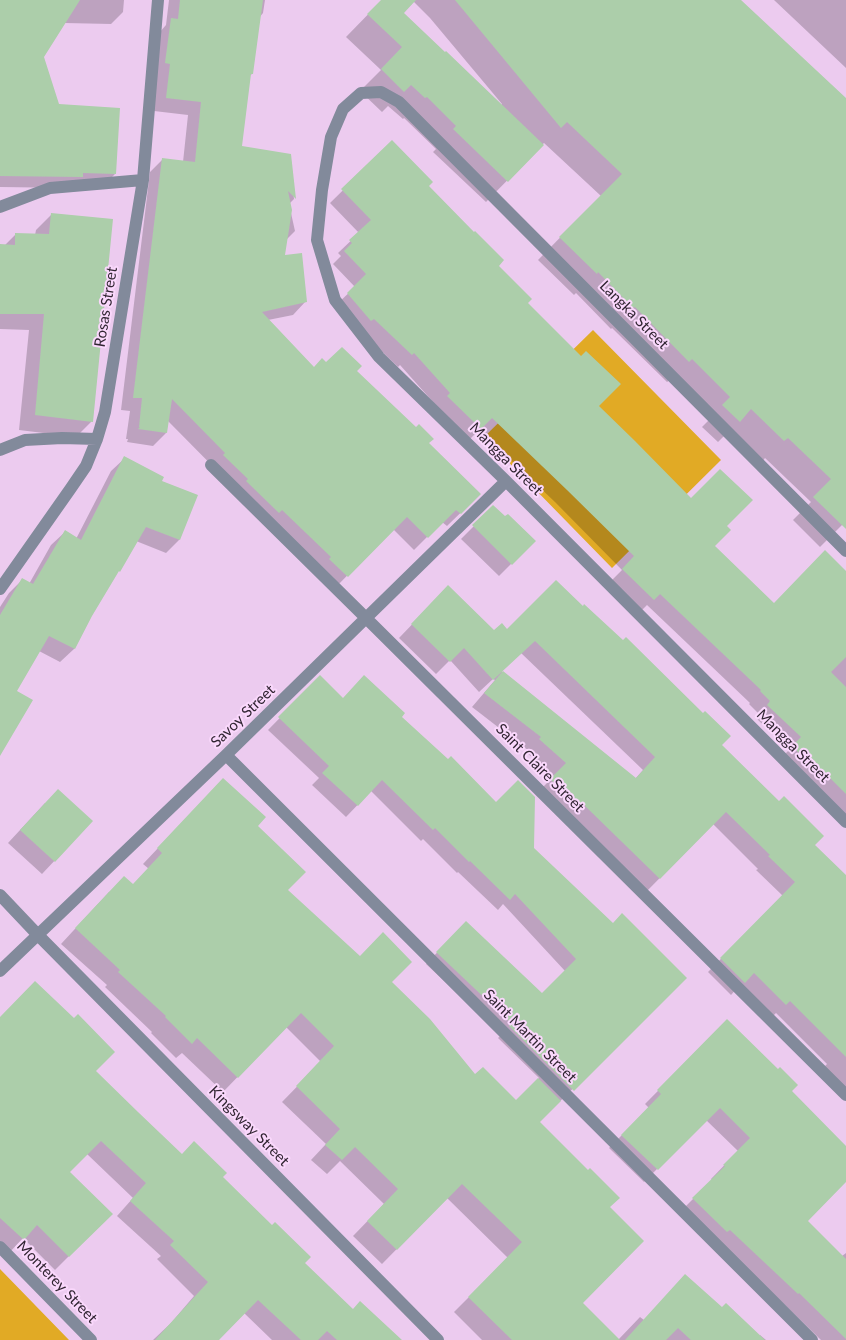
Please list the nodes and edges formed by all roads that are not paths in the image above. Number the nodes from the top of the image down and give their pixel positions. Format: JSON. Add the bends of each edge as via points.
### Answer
{"nodes":[{"id":1,"x":158,"y":0,"type":"edge"},
{"id":2,"x":400,"y":102,"type":"joint"},
{"id":3,"x":143,"y":180,"type":"junction"},
{"id":4,"x":0,"y":207,"type":"edge"},
{"id":5,"x":97,"y":439,"type":"junction"},
{"id":6,"x":0,"y":450,"type":"edge"},
{"id":7,"x":211,"y":466,"type":"dead end"},
{"id":8,"x":506,"y":481,"type":"junction"},
{"id":9,"x":846,"y":551,"type":"edge"},
{"id":10,"x":0,"y":589,"type":"edge"},
{"id":11,"x":366,"y":618,"type":"junction"},
{"id":12,"x":226,"y":755,"type":"junction"},
{"id":13,"x":846,"y":822,"type":"edge"},
{"id":14,"x":0,"y":896,"type":"edge"},
{"id":15,"x":37,"y":934,"type":"junction"},
{"id":16,"x":0,"y":970,"type":"edge"},
{"id":17,"x":846,"y":1095,"type":"edge"},
{"id":18,"x":0,"y":1247,"type":"edge"},
{"id":19,"x":91,"y":1340,"type":"edge"},
{"id":20,"x":438,"y":1340,"type":"edge"},
{"id":21,"x":812,"y":1340,"type":"edge"}],
"edges":[{"from":1,"to":3,"type":"street","name":"Rosas Street"},
{"from":2,"to":8,"type":"street","name":"Mangga Street","via":[[381,92],[361,93],[343,109],[332,138],[317,240],[335,300],[379,357]]},
{"from":2,"to":9,"type":"street","name":"Langka Street"},
{"from":3,"to":4,"type":"street","via":[[50,188]]},
{"from":3,"to":5,"type":"street","name":"Rosas Street","via":[[106,412]]},
{"from":5,"to":6,"type":"street","via":[[25,440]]},
{"from":5,"to":10,"type":"street","name":"Rosas Street","via":[[86,466]]},
{"from":7,"to":11,"type":"street","name":"Saint Claire Street"},
{"from":8,"to":11,"type":"street","name":"Savoy Street"},
{"from":8,"to":13,"type":"street","name":"Mangga Street"},
{"from":11,"to":12,"type":"street","name":"Savoy Street"},
{"from":11,"to":17,"type":"street","name":"Saint Claire Street"},
{"from":12,"to":15,"type":"street","name":"Savoy Street"},
{"from":12,"to":21,"type":"street","name":"Saint Martin Street"},
{"from":14,"to":15,"type":"street","name":"Kingsway Street"},
{"from":15,"to":16,"type":"street","name":"Savoy Street"},
{"from":15,"to":20,"type":"street","name":"Kingsway Street"},
{"from":18,"to":19,"type":"street","name":"Monterey Street"}]}
